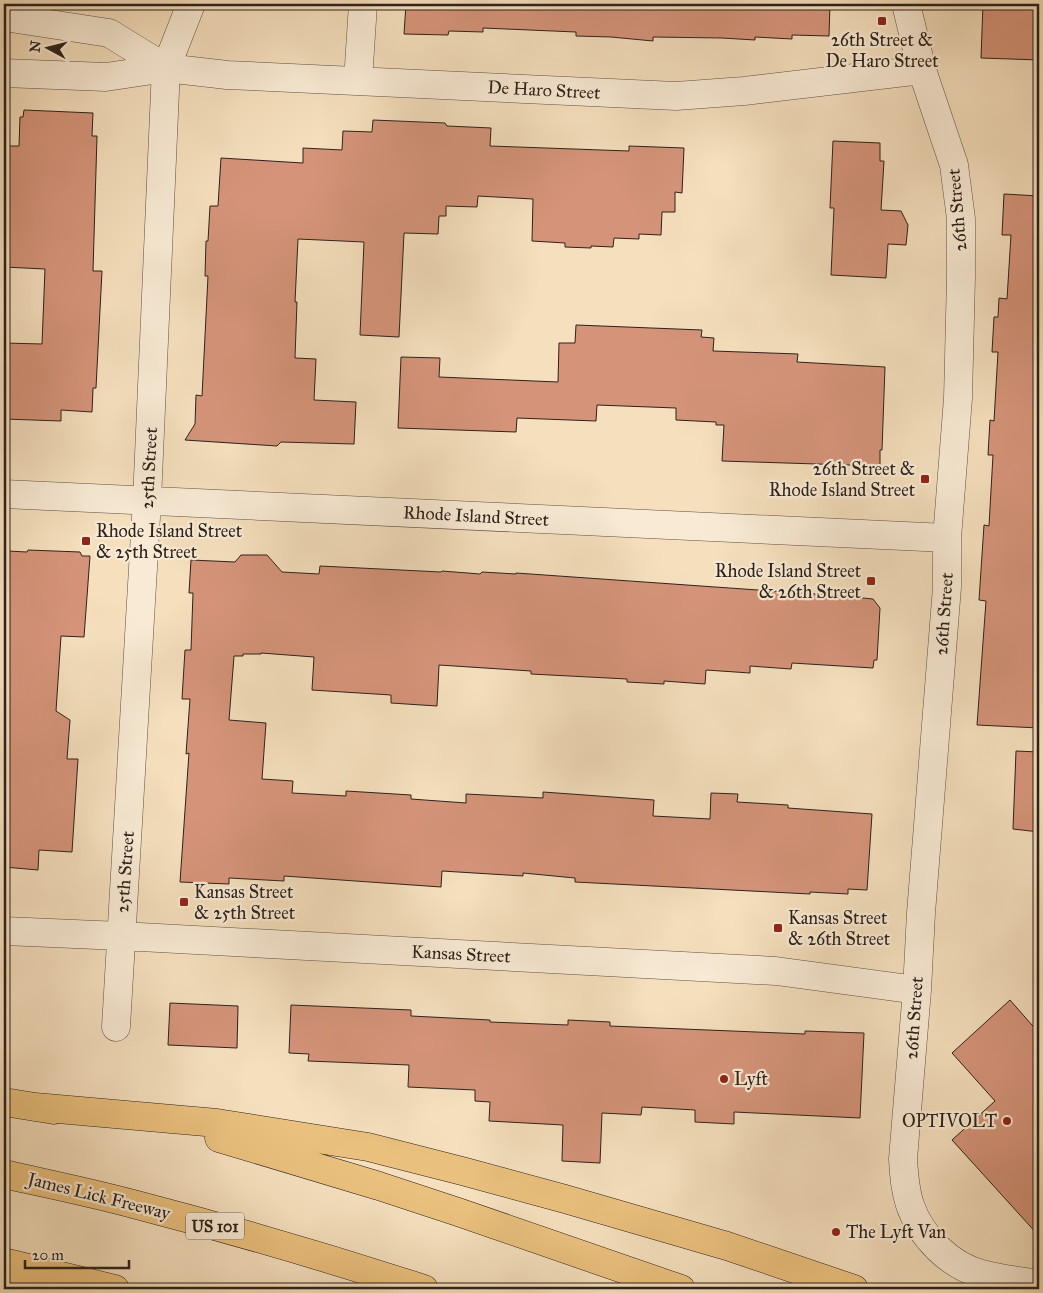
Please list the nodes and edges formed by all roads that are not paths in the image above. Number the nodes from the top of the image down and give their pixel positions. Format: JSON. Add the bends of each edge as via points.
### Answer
{"nodes":[{"id":1,"x":191,"y":4,"type":"edge"},
{"id":2,"x":363,"y":4,"type":"edge"},
{"id":3,"x":906,"y":4,"type":"edge"},
{"id":4,"x":4,"y":17,"type":"edge"},
{"id":5,"x":166,"y":68,"type":"junction"},
{"id":6,"x":922,"y":70,"type":"junction"},
{"id":7,"x":4,"y":73,"type":"edge"},
{"id":8,"x":358,"y":81,"type":"junction"},
{"id":9,"x":4,"y":494,"type":"edge"},
{"id":10,"x":147,"y":500,"type":"junction"},
{"id":11,"x":947,"y":538,"type":"junction"},
{"id":12,"x":4,"y":931,"type":"edge"},
{"id":13,"x":121,"y":936,"type":"junction"},
{"id":14,"x":917,"y":990,"type":"junction"},
{"id":15,"x":116,"y":1027,"type":"dead end"},
{"id":16,"x":4,"y":1102,"type":"edge"},
{"id":17,"x":36,"y":1107,"type":"junction"},
{"id":18,"x":4,"y":1174,"type":"edge"},
{"id":19,"x":4,"y":1262,"type":"edge"},
{"id":20,"x":4,"y":1275,"type":"edge"},
{"id":21,"x":1039,"y":1284,"type":"edge"},
{"id":22,"x":27,"y":1289,"type":"edge"},
{"id":23,"x":115,"y":1289,"type":"edge"},
{"id":24,"x":424,"y":1289,"type":"edge"},
{"id":25,"x":681,"y":1289,"type":"edge"},
{"id":26,"x":854,"y":1289,"type":"edge"}],
"edges":[{"from":1,"to":5,"type":"street","name":"25th Street"},
{"from":2,"to":8,"type":"street"},
{"from":3,"to":6,"type":"street","name":"26th Street"},
{"from":4,"to":5,"type":"street","name":"De Haro Street","via":[[109,32]]},
{"from":5,"to":7,"type":"street","name":"De Haro Street","via":[[106,77]]},
{"from":5,"to":8,"type":"street","name":"De Haro Street","via":[[227,75]]},
{"from":5,"to":10,"type":"street","name":"25th Street"},
{"from":6,"to":8,"type":"street","name":"De Haro Street","via":[[676,96]]},
{"from":6,"to":11,"type":"street","name":"26th Street","via":[[954,165],[961,219],[958,398]]},
{"from":9,"to":10,"type":"street","name":"Rhode Island Street"},
{"from":10,"to":11,"type":"street","name":"Rhode Island Street"},
{"from":10,"to":13,"type":"street","name":"25th Street"},
{"from":11,"to":14,"type":"street","name":"26th Street"},
{"from":12,"to":13,"type":"street","name":"Kansas Street"},
{"from":13,"to":14,"type":"street","name":"Kansas Street","via":[[776,971]]},
{"from":13,"to":15,"type":"street","name":"25th Street"},
{"from":14,"to":21,"type":"street","name":"26th Street","via":[[903,1160],[910,1206],[921,1228],[939,1250],[957,1264],[981,1274]]},
{"from":16,"to":17,"type":"highway"},
{"from":17,"to":25,"type":"highway","via":[[208,1134],[379,1186]]},
{"from":17,"to":26,"type":"highway","via":[[217,1123],[368,1147],[575,1201],[727,1246]]},
{"from":18,"to":24,"type":"highway","name":"James Lick Freeway","number":"US 101","via":[[135,1204]]},
{"from":19,"to":23,"type":"highway"},
{"from":20,"to":22,"type":"highway"}]}
